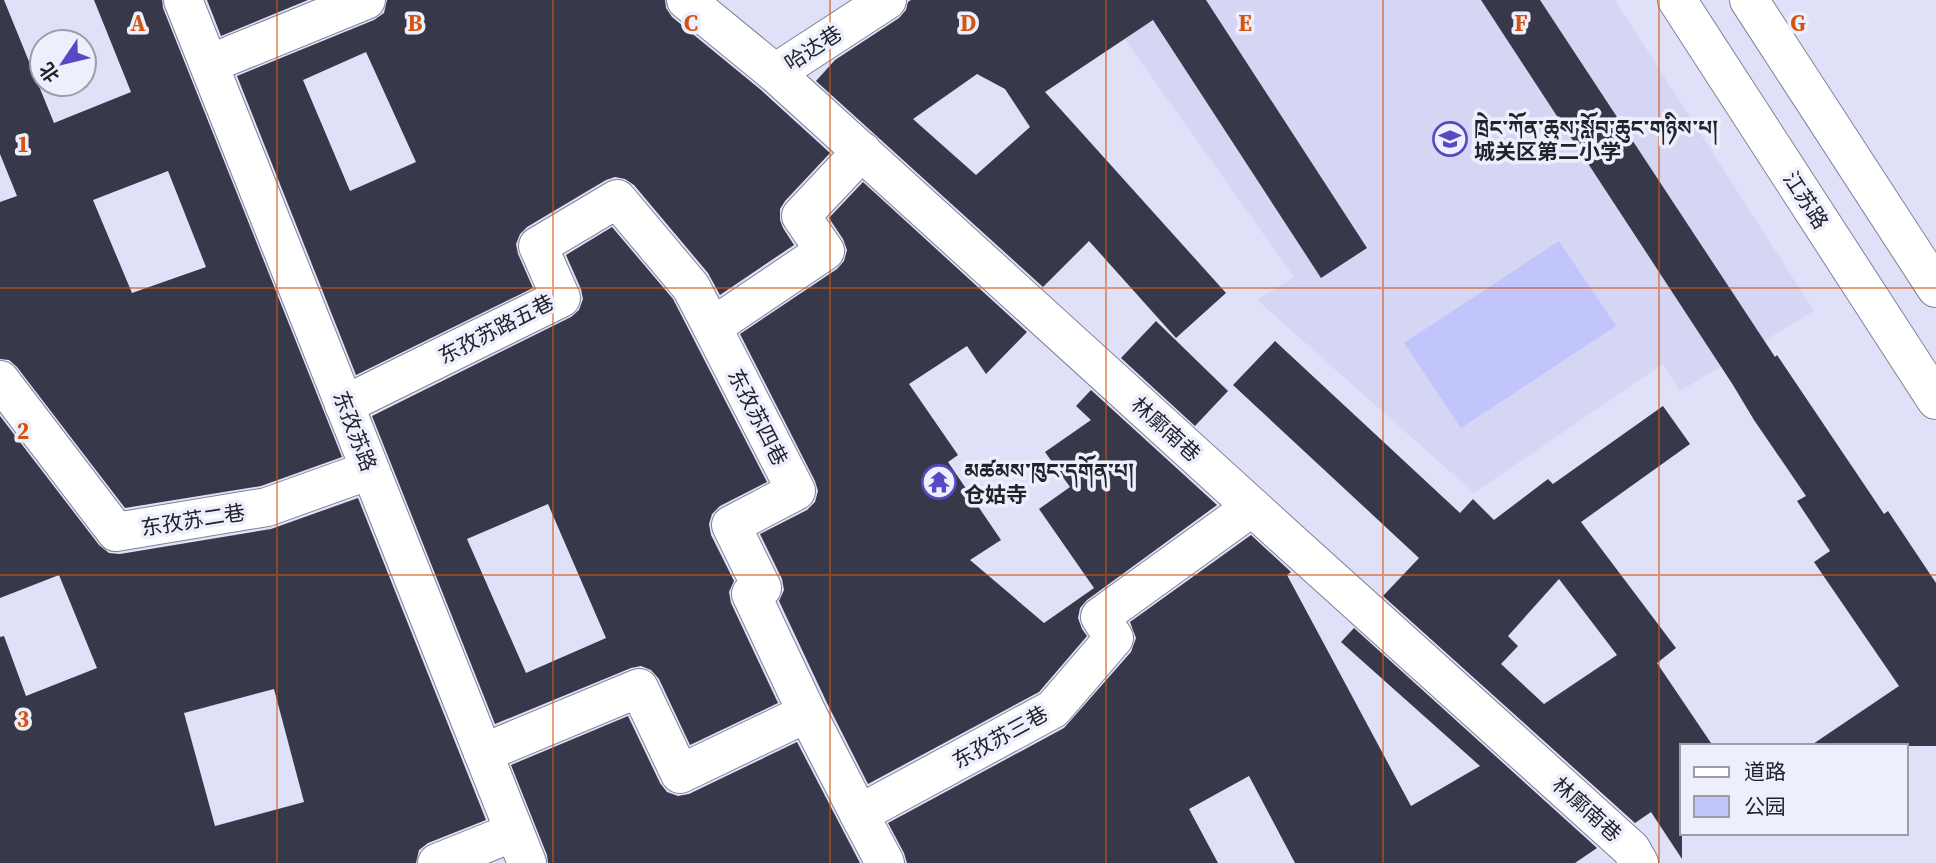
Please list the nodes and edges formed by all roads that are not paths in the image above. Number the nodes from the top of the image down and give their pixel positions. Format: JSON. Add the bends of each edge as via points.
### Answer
{"nodes":[{"id":1,"x":183,"y":0,"type":"edge"},
{"id":2,"x":366,"y":0,"type":"edge"},
{"id":3,"x":686,"y":0,"type":"edge"},
{"id":4,"x":887,"y":0,"type":"edge"},
{"id":5,"x":1677,"y":0,"type":"edge"},
{"id":6,"x":1749,"y":0,"type":"edge"},
{"id":7,"x":209,"y":64,"type":"junction"},
{"id":8,"x":775,"y":73,"type":"junction"},
{"id":9,"x":862,"y":151,"type":"junction"},
{"id":10,"x":1936,"y":288,"type":"edge"},
{"id":11,"x":712,"y":327,"type":"junction"},
{"id":12,"x":0,"y":380,"type":"edge"},
{"id":13,"x":1936,"y":400,"type":"edge"},
{"id":14,"x":344,"y":405,"type":"junction"},
{"id":15,"x":370,"y":470,"type":"junction"},
{"id":16,"x":1243,"y":515,"type":"junction"},
{"id":17,"x":1147,"y":577,"type":"dead end"},
{"id":18,"x":807,"y":713,"type":"junction"},
{"id":19,"x":483,"y":753,"type":"junction"},
{"id":20,"x":859,"y":814,"type":"junction"},
{"id":21,"x":520,"y":848,"type":"edge"},
{"id":22,"x":1627,"y":858,"type":"edge"},
{"id":23,"x":438,"y":863,"type":"edge"},
{"id":24,"x":885,"y":863,"type":"edge"}],
"edges":[{"from":1,"to":7,"type":"main road","name":"东孜苏路"},
{"from":2,"to":7,"type":"main road"},
{"from":3,"to":8,"type":"main road","name":"林廓南巷"},
{"from":4,"to":8,"type":"main road","name":"哈达巷"},
{"from":5,"to":13,"type":"main road","name":"江苏路"},
{"from":6,"to":10,"type":"main road"},
{"from":7,"to":14,"type":"main road","name":"东孜苏路"},
{"from":8,"to":9,"type":"main road","name":"林廓南巷"},
{"from":9,"to":11,"type":"main road","via":[[801,216],[825,251]]},
{"from":9,"to":16,"type":"main road","name":"林廓南巷"},
{"from":11,"to":14,"type":"main road","name":"东孜苏路五巷","via":[[691,287],[617,199],[538,246],[561,298]]},
{"from":11,"to":18,"type":"main road","name":"东孜苏四巷","via":[[796,491],[731,525],[762,588],[751,594]]},
{"from":12,"to":15,"type":"main road","name":"东孜苏二巷","via":[[116,532],[267,508]]},
{"from":14,"to":15,"type":"main road","name":"东孜苏路"},
{"from":15,"to":19,"type":"main road","name":"东孜苏路"},
{"from":16,"to":17,"type":"main road"},
{"from":16,"to":20,"type":"main road","name":"东孜苏三巷","via":[[1100,617],[1114,638],[1053,709]]},
{"from":16,"to":22,"type":"main road","name":"林廓南巷"},
{"from":18,"to":19,"type":"main road","via":[[680,774],[639,688]]},
{"from":18,"to":20,"type":"main road","name":"东孜苏四巷"},
{"from":19,"to":21,"type":"main road","name":"东孜苏路"},
{"from":20,"to":24,"type":"main road"},
{"from":21,"to":23,"type":"main road"}]}
